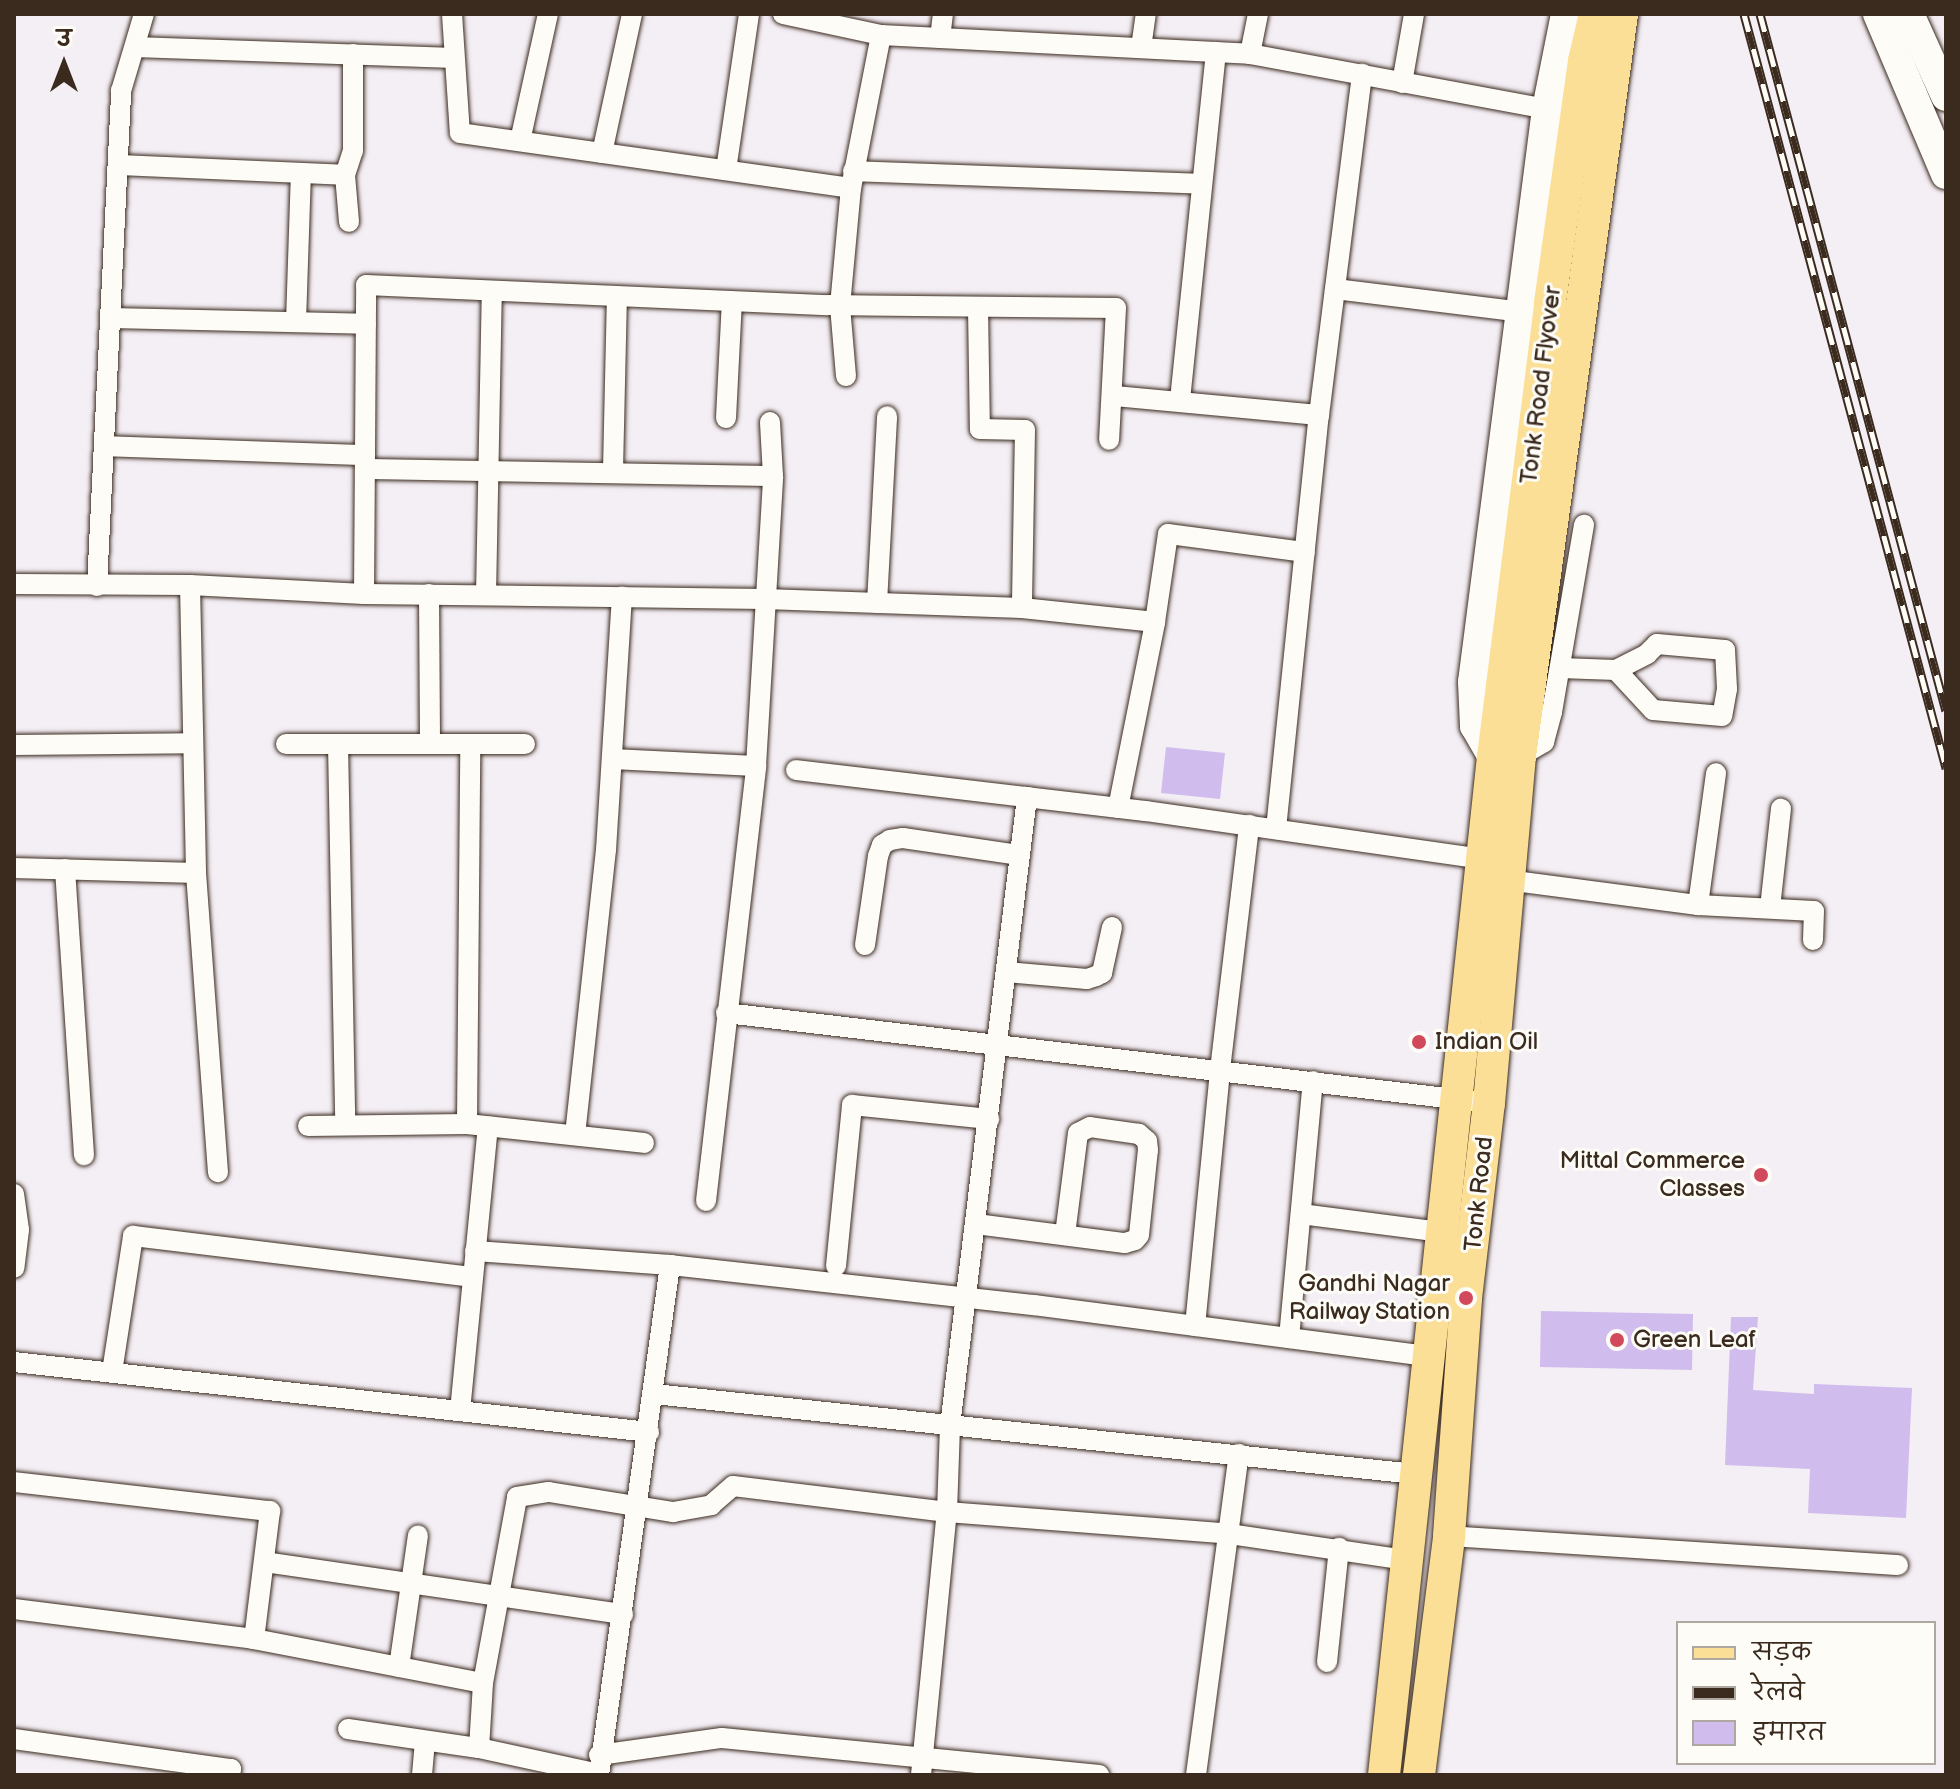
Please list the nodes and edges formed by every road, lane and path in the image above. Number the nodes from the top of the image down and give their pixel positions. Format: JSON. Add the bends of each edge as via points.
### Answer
{"nodes":[{"id":1,"x":144,"y":14,"type":"edge"},
{"id":2,"x":452,"y":14,"type":"edge"},
{"id":3,"x":548,"y":14,"type":"edge"},
{"id":4,"x":632,"y":14,"type":"edge"},
{"id":5,"x":749,"y":14,"type":"edge"},
{"id":6,"x":783,"y":14,"type":"edge"},
{"id":7,"x":943,"y":14,"type":"edge"},
{"id":8,"x":1146,"y":14,"type":"edge"},
{"id":9,"x":1258,"y":14,"type":"edge"},
{"id":10,"x":1414,"y":14,"type":"edge"},
{"id":11,"x":1566,"y":14,"type":"edge"},
{"id":12,"x":1595,"y":14,"type":"edge"},
{"id":13,"x":1622,"y":14,"type":"edge"},
{"id":14,"x":1878,"y":14,"type":"edge"},
{"id":15,"x":1909,"y":14,"type":"edge"},
{"id":16,"x":812,"y":17,"type":"edge"},
{"id":17,"x":881,"y":35,"type":"junction"},
{"id":18,"x":940,"y":38,"type":"junction"},
{"id":19,"x":137,"y":47,"type":"junction"},
{"id":20,"x":1141,"y":48,"type":"junction"},
{"id":21,"x":1216,"y":52,"type":"junction"},
{"id":22,"x":353,"y":54,"type":"junction"},
{"id":23,"x":1250,"y":54,"type":"junction"},
{"id":24,"x":452,"y":58,"type":"junction"},
{"id":25,"x":1362,"y":74,"type":"junction"},
{"id":26,"x":1402,"y":83,"type":"junction"},
{"id":27,"x":1946,"y":96,"type":"edge"},
{"id":28,"x":1547,"y":109,"type":"junction"},
{"id":29,"x":520,"y":141,"type":"junction"},
{"id":30,"x":602,"y":153,"type":"junction"},
{"id":31,"x":118,"y":165,"type":"junction"},
{"id":32,"x":726,"y":170,"type":"junction"},
{"id":33,"x":301,"y":173,"type":"junction"},
{"id":34,"x":1946,"y":174,"type":"edge"},
{"id":35,"x":345,"y":175,"type":"junction"},
{"id":36,"x":852,"y":179,"type":"junction"},
{"id":37,"x":1201,"y":184,"type":"junction"},
{"id":38,"x":349,"y":222,"type":"dead end"},
{"id":39,"x":1335,"y":289,"type":"junction"},
{"id":40,"x":492,"y":291,"type":"junction"},
{"id":41,"x":617,"y":296,"type":"junction"},
{"id":42,"x":732,"y":301,"type":"junction"},
{"id":43,"x":840,"y":306,"type":"junction"},
{"id":44,"x":978,"y":307,"type":"junction"},
{"id":45,"x":1521,"y":312,"type":"junction"},
{"id":46,"x":110,"y":318,"type":"junction"},
{"id":47,"x":296,"y":322,"type":"junction"},
{"id":48,"x":366,"y":324,"type":"junction"},
{"id":49,"x":846,"y":376,"type":"dead end"},
{"id":50,"x":1114,"y":396,"type":"junction"},
{"id":51,"x":1180,"y":400,"type":"junction"},
{"id":52,"x":1319,"y":415,"type":"junction"},
{"id":53,"x":887,"y":416,"type":"dead end"},
{"id":54,"x":726,"y":418,"type":"dead end"},
{"id":55,"x":770,"y":422,"type":"dead end"},
{"id":56,"x":1109,"y":440,"type":"dead end"},
{"id":57,"x":104,"y":446,"type":"junction"},
{"id":58,"x":365,"y":462,"type":"junction"},
{"id":59,"x":489,"y":469,"type":"junction"},
{"id":60,"x":613,"y":470,"type":"junction"},
{"id":61,"x":773,"y":476,"type":"junction"},
{"id":62,"x":1584,"y":525,"type":"dead end"},
{"id":63,"x":1305,"y":552,"type":"junction"},
{"id":64,"x":14,"y":584,"type":"edge"},
{"id":65,"x":190,"y":585,"type":"junction"},
{"id":66,"x":97,"y":586,"type":"junction"},
{"id":67,"x":364,"y":594,"type":"junction"},
{"id":68,"x":429,"y":594,"type":"junction"},
{"id":69,"x":486,"y":595,"type":"junction"},
{"id":70,"x":622,"y":597,"type":"junction"},
{"id":71,"x":765,"y":599,"type":"junction"},
{"id":72,"x":877,"y":603,"type":"junction"},
{"id":73,"x":1022,"y":608,"type":"junction"},
{"id":74,"x":1155,"y":622,"type":"junction"},
{"id":75,"x":1560,"y":668,"type":"junction"},
{"id":76,"x":1616,"y":670,"type":"junction"},
{"id":77,"x":1513,"y":715,"type":"junction"},
{"id":78,"x":193,"y":743,"type":"junction"},
{"id":79,"x":286,"y":744,"type":"dead end"},
{"id":80,"x":338,"y":744,"type":"junction"},
{"id":81,"x":430,"y":744,"type":"junction"},
{"id":82,"x":470,"y":744,"type":"junction"},
{"id":83,"x":525,"y":744,"type":"dead end"},
{"id":84,"x":14,"y":745,"type":"edge"},
{"id":85,"x":1506,"y":756,"type":"junction"},
{"id":86,"x":612,"y":759,"type":"junction"},
{"id":87,"x":756,"y":766,"type":"junction"},
{"id":88,"x":796,"y":770,"type":"dead end"},
{"id":89,"x":1716,"y":773,"type":"dead end"},
{"id":90,"x":1027,"y":797,"type":"junction"},
{"id":91,"x":1118,"y":808,"type":"junction"},
{"id":92,"x":1781,"y":809,"type":"dead end"},
{"id":93,"x":1249,"y":825,"type":"junction"},
{"id":94,"x":1276,"y":829,"type":"junction"},
{"id":95,"x":1020,"y":855,"type":"junction"},
{"id":96,"x":14,"y":868,"type":"edge"},
{"id":97,"x":65,"y":869,"type":"junction"},
{"id":98,"x":1495,"y":869,"type":"junction"},
{"id":99,"x":196,"y":873,"type":"junction"},
{"id":100,"x":1698,"y":905,"type":"junction"},
{"id":101,"x":1770,"y":908,"type":"junction"},
{"id":102,"x":1112,"y":927,"type":"dead end"},
{"id":103,"x":1813,"y":940,"type":"dead end"},
{"id":104,"x":865,"y":945,"type":"dead end"},
{"id":105,"x":1006,"y":972,"type":"junction"},
{"id":106,"x":726,"y":1013,"type":"junction"},
{"id":107,"x":997,"y":1047,"type":"junction"},
{"id":108,"x":1220,"y":1070,"type":"junction"},
{"id":109,"x":1313,"y":1081,"type":"junction"},
{"id":110,"x":1474,"y":1101,"type":"junction"},
{"id":111,"x":989,"y":1119,"type":"junction"},
{"id":112,"x":345,"y":1123,"type":"junction"},
{"id":113,"x":477,"y":1125,"type":"junction"},
{"id":114,"x":308,"y":1126,"type":"dead end"},
{"id":115,"x":575,"y":1135,"type":"junction"},
{"id":116,"x":644,"y":1143,"type":"dead end"},
{"id":117,"x":84,"y":1155,"type":"dead end"},
{"id":118,"x":218,"y":1172,"type":"dead end"},
{"id":119,"x":14,"y":1194,"type":"edge"},
{"id":120,"x":706,"y":1201,"type":"dead end"},
{"id":121,"x":1301,"y":1214,"type":"junction"},
{"id":122,"x":976,"y":1224,"type":"junction"},
{"id":123,"x":1442,"y":1232,"type":"junction"},
{"id":124,"x":1065,"y":1235,"type":"junction"},
{"id":125,"x":475,"y":1251,"type":"junction"},
{"id":126,"x":670,"y":1265,"type":"junction"},
{"id":127,"x":836,"y":1266,"type":"dead end"},
{"id":128,"x":14,"y":1268,"type":"edge"},
{"id":129,"x":472,"y":1277,"type":"junction"},
{"id":130,"x":967,"y":1298,"type":"junction"},
{"id":131,"x":1195,"y":1326,"type":"junction"},
{"id":132,"x":1289,"y":1338,"type":"junction"},
{"id":133,"x":1427,"y":1356,"type":"junction"},
{"id":134,"x":14,"y":1362,"type":"edge"},
{"id":135,"x":112,"y":1372,"type":"junction"},
{"id":136,"x":654,"y":1394,"type":"junction"},
{"id":137,"x":460,"y":1411,"type":"junction"},
{"id":138,"x":950,"y":1426,"type":"junction"},
{"id":139,"x":649,"y":1432,"type":"junction"},
{"id":140,"x":1239,"y":1454,"type":"junction"},
{"id":141,"x":1415,"y":1474,"type":"junction"},
{"id":142,"x":14,"y":1482,"type":"edge"},
{"id":143,"x":636,"y":1506,"type":"junction"},
{"id":144,"x":947,"y":1512,"type":"junction"},
{"id":145,"x":1230,"y":1534,"type":"junction"},
{"id":146,"x":418,"y":1535,"type":"dead end"},
{"id":147,"x":1449,"y":1536,"type":"junction"},
{"id":148,"x":1339,"y":1548,"type":"junction"},
{"id":149,"x":1407,"y":1560,"type":"junction"},
{"id":150,"x":265,"y":1562,"type":"junction"},
{"id":151,"x":1898,"y":1565,"type":"dead end"},
{"id":152,"x":412,"y":1582,"type":"junction"},
{"id":153,"x":497,"y":1595,"type":"junction"},
{"id":154,"x":14,"y":1609,"type":"edge"},
{"id":155,"x":623,"y":1614,"type":"junction"},
{"id":156,"x":254,"y":1639,"type":"junction"},
{"id":157,"x":1327,"y":1662,"type":"dead end"},
{"id":158,"x":399,"y":1667,"type":"junction"},
{"id":159,"x":483,"y":1683,"type":"junction"},
{"id":160,"x":348,"y":1729,"type":"dead end"},
{"id":161,"x":14,"y":1739,"type":"edge"},
{"id":162,"x":425,"y":1742,"type":"junction"},
{"id":163,"x":479,"y":1748,"type":"junction"},
{"id":164,"x":922,"y":1765,"type":"edge"},
{"id":165,"x":599,"y":1768,"type":"edge"},
{"id":166,"x":230,"y":1775,"type":"edge"},
{"id":167,"x":422,"y":1775,"type":"edge"},
{"id":168,"x":1099,"y":1775,"type":"edge"},
{"id":169,"x":1196,"y":1775,"type":"edge"},
{"id":170,"x":1384,"y":1775,"type":"edge"},
{"id":171,"x":1419,"y":1775,"type":"edge"}],
"edges":[{"from":1,"to":19,"type":"street"},
{"from":2,"to":24,"type":"street"},
{"from":3,"to":29,"type":"street"},
{"from":4,"to":30,"type":"street"},
{"from":5,"to":32,"type":"street"},
{"from":6,"to":16,"type":"street"},
{"from":7,"to":18,"type":"street"},
{"from":8,"to":20,"type":"street"},
{"from":9,"to":23,"type":"street"},
{"from":10,"to":26,"type":"street"},
{"from":11,"to":28,"type":"street"},
{"from":12,"to":77,"type":"main road","name":"Tonk Road Flyover","via":[[1550,303]]},
{"from":13,"to":77,"type":"main road","name":"Tonk Road Flyover"},
{"from":14,"to":34,"type":"street"},
{"from":15,"to":27,"type":"street"},
{"from":16,"to":17,"type":"street"},
{"from":17,"to":18,"type":"street"},
{"from":17,"to":36,"type":"street"},
{"from":18,"to":20,"type":"street"},
{"from":19,"to":22,"type":"street"},
{"from":19,"to":31,"type":"street","via":[[121,91]]},
{"from":20,"to":21,"type":"street"},
{"from":21,"to":23,"type":"street"},
{"from":21,"to":37,"type":"street"},
{"from":22,"to":24,"type":"street"},
{"from":22,"to":35,"type":"street","via":[[353,151]]},
{"from":23,"to":25,"type":"street"},
{"from":24,"to":29,"type":"street","via":[[460,133]]},
{"from":25,"to":26,"type":"street"},
{"from":25,"to":39,"type":"street"},
{"from":26,"to":28,"type":"street"},
{"from":28,"to":45,"type":"street"},
{"from":29,"to":30,"type":"street"},
{"from":30,"to":32,"type":"street"},
{"from":31,"to":33,"type":"street"},
{"from":31,"to":46,"type":"street"},
{"from":32,"to":36,"type":"street"},
{"from":33,"to":35,"type":"street"},
{"from":33,"to":47,"type":"street"},
{"from":35,"to":38,"type":"street"},
{"from":36,"to":37,"type":"street"},
{"from":36,"to":43,"type":"street"},
{"from":37,"to":51,"type":"street"},
{"from":39,"to":45,"type":"street"},
{"from":39,"to":52,"type":"street"},
{"from":40,"to":41,"type":"street"},
{"from":40,"to":48,"type":"street","via":[[366,285]]},
{"from":40,"to":59,"type":"street"},
{"from":41,"to":42,"type":"street"},
{"from":41,"to":60,"type":"street"},
{"from":42,"to":43,"type":"street"},
{"from":42,"to":54,"type":"street"},
{"from":43,"to":44,"type":"street"},
{"from":43,"to":49,"type":"street"},
{"from":44,"to":50,"type":"street","via":[[1116,308]]},
{"from":44,"to":73,"type":"street","via":[[980,429],[1025,430]]},
{"from":45,"to":85,"type":"street","via":[[1473,682],[1475,726]]},
{"from":46,"to":47,"type":"street"},
{"from":46,"to":57,"type":"street"},
{"from":47,"to":48,"type":"street"},
{"from":48,"to":58,"type":"street"},
{"from":50,"to":51,"type":"street"},
{"from":50,"to":56,"type":"street"},
{"from":51,"to":52,"type":"street"},
{"from":52,"to":63,"type":"street"},
{"from":53,"to":72,"type":"street"},
{"from":55,"to":61,"type":"street"},
{"from":57,"to":58,"type":"street"},
{"from":57,"to":66,"type":"street"},
{"from":58,"to":59,"type":"street"},
{"from":58,"to":67,"type":"street"},
{"from":59,"to":60,"type":"street"},
{"from":59,"to":69,"type":"street"},
{"from":60,"to":61,"type":"street"},
{"from":61,"to":71,"type":"street"},
{"from":62,"to":75,"type":"street"},
{"from":63,"to":74,"type":"street","via":[[1168,534]]},
{"from":63,"to":94,"type":"street"},
{"from":64,"to":66,"type":"street"},
{"from":65,"to":66,"type":"street"},
{"from":65,"to":67,"type":"street"},
{"from":65,"to":78,"type":"street"},
{"from":67,"to":68,"type":"street"},
{"from":68,"to":69,"type":"street"},
{"from":68,"to":81,"type":"street"},
{"from":69,"to":70,"type":"street"},
{"from":70,"to":71,"type":"street"},
{"from":70,"to":86,"type":"street"},
{"from":71,"to":72,"type":"street"},
{"from":71,"to":87,"type":"street"},
{"from":72,"to":73,"type":"street"},
{"from":73,"to":74,"type":"street"},
{"from":74,"to":91,"type":"street"},
{"from":75,"to":76,"type":"street"},
{"from":75,"to":85,"type":"street","via":[[1544,742]]},
{"from":76,"to":76,"type":"street","via":[[1657,644],[1725,650],[1722,716],[1653,710]]},
{"from":77,"to":85,"type":"main road","name":"Tonk Road Flyover"},
{"from":78,"to":84,"type":"street"},
{"from":78,"to":99,"type":"street"},
{"from":79,"to":80,"type":"street"},
{"from":80,"to":81,"type":"street"},
{"from":80,"to":112,"type":"street"},
{"from":81,"to":82,"type":"street"},
{"from":82,"to":83,"type":"street"},
{"from":82,"to":113,"type":"street"},
{"from":85,"to":98,"type":"main road","name":"Tonk Road"},
{"from":86,"to":87,"type":"street"},
{"from":86,"to":115,"type":"street"},
{"from":87,"to":106,"type":"street"},
{"from":88,"to":90,"type":"street"},
{"from":89,"to":100,"type":"street"},
{"from":90,"to":91,"type":"street"},
{"from":90,"to":95,"type":"street"},
{"from":91,"to":93,"type":"street"},
{"from":92,"to":101,"type":"street"},
{"from":93,"to":94,"type":"street"},
{"from":93,"to":108,"type":"street"},
{"from":94,"to":98,"type":"street"},
{"from":95,"to":104,"type":"street","via":[[890,840],[878,856]]},
{"from":95,"to":105,"type":"street"},
{"from":96,"to":97,"type":"street"},
{"from":97,"to":99,"type":"street"},
{"from":97,"to":117,"type":"street"},
{"from":98,"to":100,"type":"street"},
{"from":98,"to":110,"type":"main road","name":"Tonk Road"},
{"from":99,"to":118,"type":"street"},
{"from":100,"to":101,"type":"street"},
{"from":101,"to":103,"type":"street","via":[[1814,911]]},
{"from":102,"to":105,"type":"street","via":[[1102,973],[1096,976]]},
{"from":105,"to":107,"type":"street"},
{"from":106,"to":107,"type":"street"},
{"from":106,"to":120,"type":"street"},
{"from":107,"to":108,"type":"street"},
{"from":107,"to":111,"type":"street"},
{"from":108,"to":109,"type":"street"},
{"from":108,"to":131,"type":"street"},
{"from":109,"to":110,"type":"street"},
{"from":109,"to":121,"type":"street"},
{"from":110,"to":123,"type":"main road","name":"Tonk Road"},
{"from":110,"to":147,"type":"main road","name":"Tonk Road"},
{"from":111,"to":122,"type":"street"},
{"from":111,"to":127,"type":"street","via":[[852,1105]]},
{"from":112,"to":113,"type":"street"},
{"from":112,"to":114,"type":"street"},
{"from":113,"to":115,"type":"street"},
{"from":113,"to":125,"type":"street"},
{"from":115,"to":116,"type":"street"},
{"from":119,"to":128,"type":"street","via":[[19,1230]]},
{"from":121,"to":123,"type":"street"},
{"from":121,"to":132,"type":"street"},
{"from":122,"to":124,"type":"street"},
{"from":122,"to":130,"type":"street"},
{"from":123,"to":133,"type":"main road","name":"Tonk Road"},
{"from":124,"to":124,"type":"street","via":[[1125,1243],[1139,1235],[1148,1150],[1139,1134],[1090,1127],[1078,1133]]},
{"from":125,"to":126,"type":"street"},
{"from":125,"to":129,"type":"street"},
{"from":126,"to":130,"type":"street"},
{"from":126,"to":136,"type":"street"},
{"from":129,"to":135,"type":"street","via":[[133,1236]]},
{"from":129,"to":137,"type":"street"},
{"from":130,"to":131,"type":"street"},
{"from":130,"to":138,"type":"street"},
{"from":131,"to":132,"type":"street"},
{"from":132,"to":133,"type":"street"},
{"from":133,"to":141,"type":"main road","name":"Tonk Road"},
{"from":134,"to":135,"type":"street"},
{"from":135,"to":137,"type":"street"},
{"from":136,"to":138,"type":"street"},
{"from":136,"to":139,"type":"street"},
{"from":137,"to":139,"type":"street"},
{"from":138,"to":140,"type":"street"},
{"from":138,"to":144,"type":"street"},
{"from":139,"to":143,"type":"street"},
{"from":140,"to":141,"type":"street"},
{"from":140,"to":145,"type":"street"},
{"from":141,"to":149,"type":"main road","name":"Tonk Road"},
{"from":142,"to":150,"type":"street","via":[[270,1511]]},
{"from":143,"to":144,"type":"street","via":[[673,1512],[711,1505],[733,1486]]},
{"from":143,"to":153,"type":"street","via":[[549,1492],[517,1497]]},
{"from":143,"to":155,"type":"street"},
{"from":144,"to":145,"type":"street"},
{"from":144,"to":164,"type":"street"},
{"from":145,"to":148,"type":"street"},
{"from":145,"to":169,"type":"street"},
{"from":146,"to":152,"type":"street"},
{"from":147,"to":151,"type":"street"},
{"from":147,"to":171,"type":"main road","name":"Tonk Road"},
{"from":148,"to":149,"type":"street"},
{"from":148,"to":157,"type":"street"},
{"from":149,"to":170,"type":"main road","name":"Tonk Road"},
{"from":150,"to":152,"type":"street"},
{"from":150,"to":156,"type":"street"},
{"from":152,"to":153,"type":"street"},
{"from":152,"to":158,"type":"street"},
{"from":153,"to":155,"type":"street"},
{"from":153,"to":159,"type":"street"},
{"from":154,"to":156,"type":"street"},
{"from":155,"to":165,"type":"street"},
{"from":156,"to":158,"type":"street"},
{"from":158,"to":159,"type":"street"},
{"from":159,"to":163,"type":"street"},
{"from":160,"to":162,"type":"street"},
{"from":161,"to":166,"type":"street","via":[[231,1769]]},
{"from":162,"to":163,"type":"street"},
{"from":162,"to":167,"type":"street"},
{"from":163,"to":165,"type":"street"},
{"from":164,"to":165,"type":"street","via":[[722,1738]]},
{"from":164,"to":168,"type":"street"}]}
